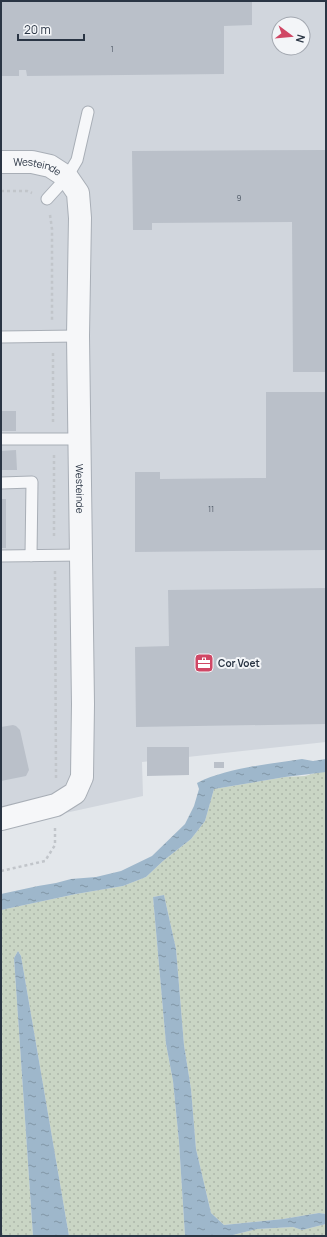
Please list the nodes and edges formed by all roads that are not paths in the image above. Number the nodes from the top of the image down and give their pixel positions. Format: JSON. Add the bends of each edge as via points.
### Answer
{"nodes":[{"id":1,"x":88,"y":112,"type":"dead end"},
{"id":2,"x":1,"y":162,"type":"edge"},
{"id":3,"x":67,"y":177,"type":"junction"},
{"id":4,"x":47,"y":199,"type":"road end"},
{"id":5,"x":78,"y":336,"type":"junction"},
{"id":6,"x":1,"y":337,"type":"edge"},
{"id":7,"x":1,"y":439,"type":"edge"},
{"id":8,"x":80,"y":439,"type":"junction"},
{"id":9,"x":1,"y":483,"type":"edge"},
{"id":10,"x":81,"y":555,"type":"junction"},
{"id":11,"x":1,"y":556,"type":"edge"},
{"id":12,"x":31,"y":556,"type":"junction"},
{"id":13,"x":1,"y":819,"type":"edge"}],
"edges":[{"from":1,"to":3,"type":"lane","via":[[77,160]]},
{"from":2,"to":3,"type":"street","name":"Westeinde","via":[[32,162],[50,166]]},
{"from":3,"to":4,"type":"lane"},
{"from":3,"to":5,"type":"street","name":"Westeinde","via":[[78,193],[80,218]]},
{"from":5,"to":6,"type":"lane"},
{"from":5,"to":8,"type":"street","name":"Westeinde"},
{"from":7,"to":8,"type":"lane"},
{"from":8,"to":10,"type":"street","name":"Westeinde"},
{"from":9,"to":12,"type":"lane","via":[[32,482]]},
{"from":10,"to":12,"type":"lane"},
{"from":10,"to":13,"type":"street","name":"Westeinde","via":[[82,777],[75,793],[56,805]]},
{"from":11,"to":12,"type":"lane"}]}
